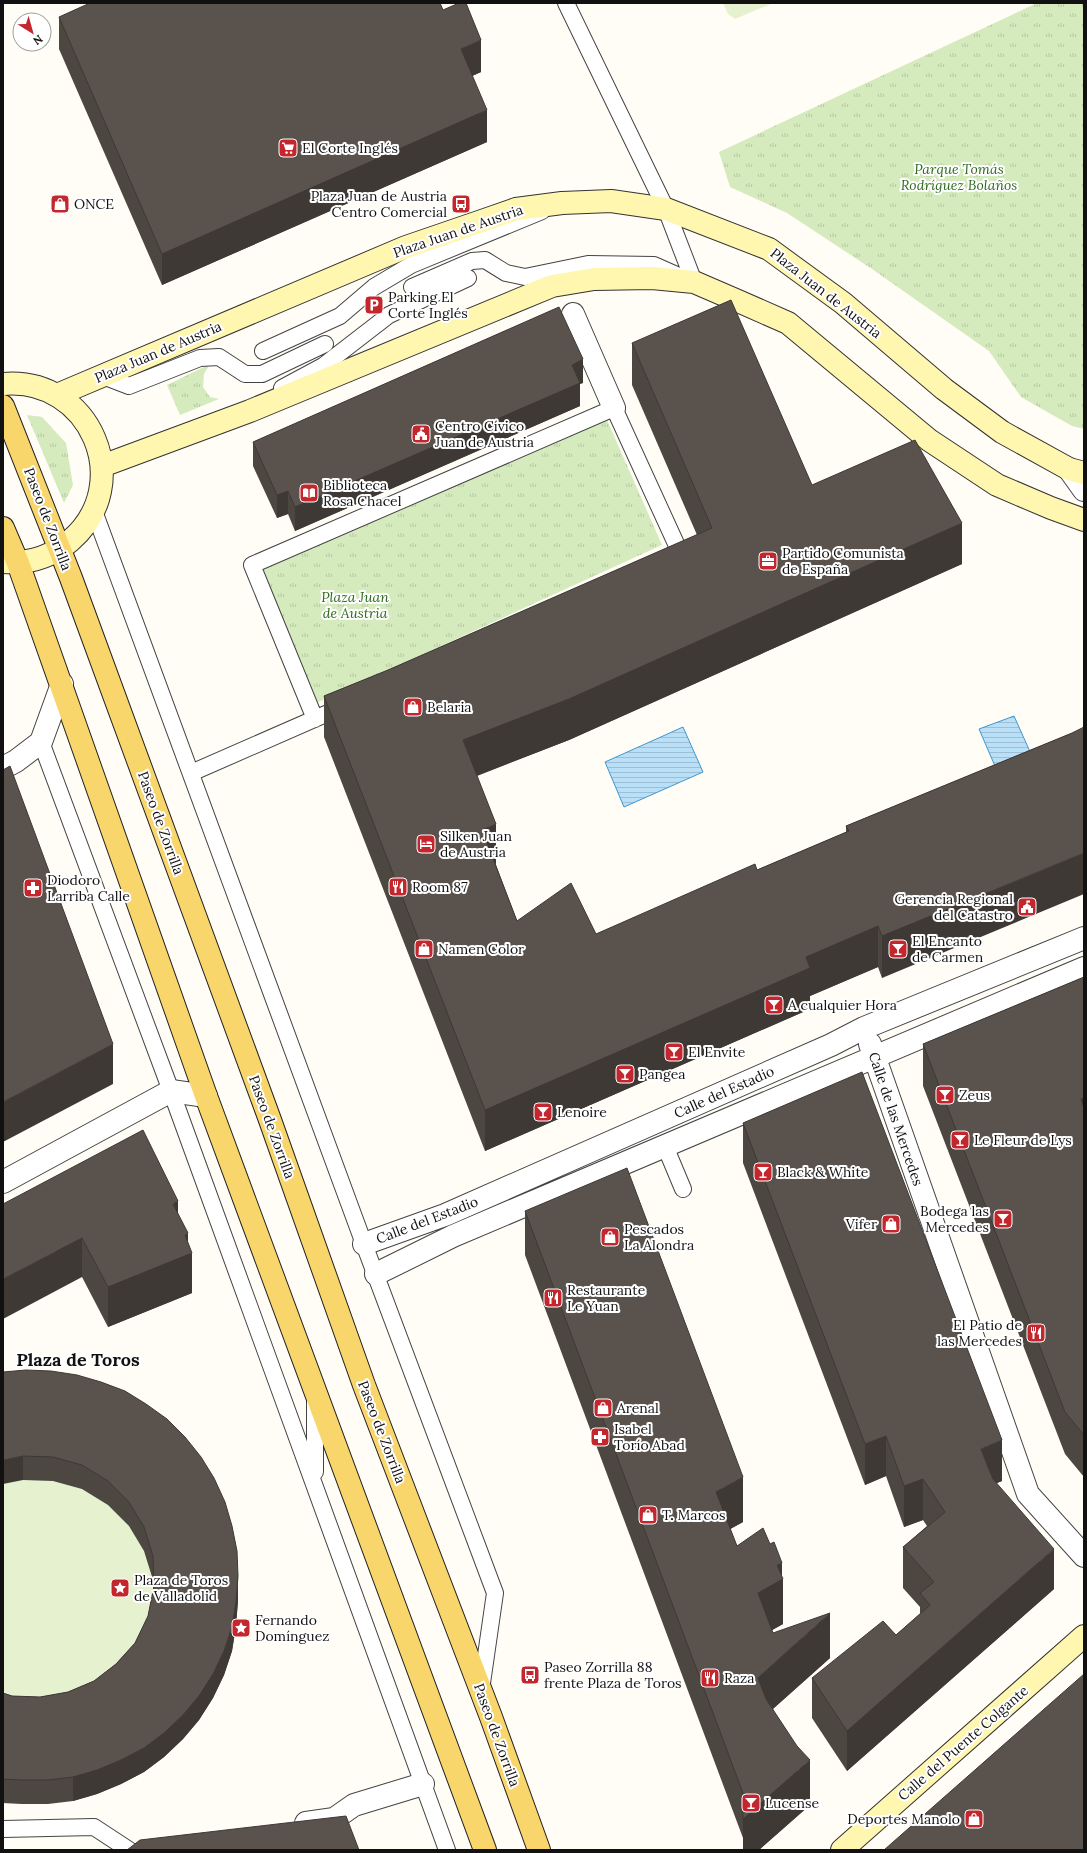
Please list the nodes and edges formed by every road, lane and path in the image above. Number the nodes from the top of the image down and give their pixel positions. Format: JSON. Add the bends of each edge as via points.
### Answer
{"nodes":[{"id":1,"x":566,"y":3,"type":"edge"},
{"id":2,"x":562,"y":203,"type":"junction"},
{"id":3,"x":666,"y":209,"type":"junction"},
{"id":4,"x":468,"y":278,"type":"dead end"},
{"id":5,"x":694,"y":282,"type":"junction"},
{"id":6,"x":412,"y":287,"type":"dead end"},
{"id":7,"x":573,"y":314,"type":"dead end"},
{"id":8,"x":324,"y":344,"type":"dead end"},
{"id":9,"x":263,"y":351,"type":"dead end"},
{"id":10,"x":103,"y":376,"type":"junction"},
{"id":11,"x":3,"y":384,"type":"edge"},
{"id":12,"x":57,"y":395,"type":"junction"},
{"id":13,"x":3,"y":406,"type":"edge"},
{"id":14,"x":614,"y":408,"type":"junction"},
{"id":15,"x":250,"y":411,"type":"junction"},
{"id":16,"x":102,"y":466,"type":"junction"},
{"id":17,"x":1077,"y":471,"type":"edge"},
{"id":18,"x":1084,"y":490,"type":"edge"},
{"id":19,"x":94,"y":511,"type":"junction"},
{"id":20,"x":1084,"y":520,"type":"edge"},
{"id":21,"x":3,"y":528,"type":"edge"},
{"id":22,"x":60,"y":549,"type":"junction"},
{"id":23,"x":11,"y":562,"type":"edge"},
{"id":24,"x":661,"y":568,"type":"edge"},
{"id":25,"x":62,"y":684,"type":"junction"},
{"id":26,"x":358,"y":700,"type":"edge"},
{"id":27,"x":315,"y":719,"type":"junction"},
{"id":28,"x":41,"y":742,"type":"junction"},
{"id":29,"x":3,"y":768,"type":"edge"},
{"id":30,"x":191,"y":773,"type":"junction"},
{"id":31,"x":1084,"y":938,"type":"edge"},
{"id":32,"x":1084,"y":968,"type":"edge"},
{"id":33,"x":864,"y":1028,"type":"junction"},
{"id":34,"x":875,"y":1057,"type":"junction"},
{"id":35,"x":171,"y":1091,"type":"junction"},
{"id":36,"x":206,"y":1096,"type":"junction"},
{"id":37,"x":665,"y":1146,"type":"junction"},
{"id":38,"x":3,"y":1182,"type":"edge"},
{"id":39,"x":683,"y":1189,"type":"dead end"},
{"id":40,"x":364,"y":1244,"type":"junction"},
{"id":41,"x":376,"y":1274,"type":"junction"},
{"id":42,"x":315,"y":1392,"type":"junction"},
{"id":43,"x":315,"y":1483,"type":"junction"},
{"id":44,"x":1084,"y":1556,"type":"edge"},
{"id":45,"x":1084,"y":1636,"type":"edge"},
{"id":46,"x":481,"y":1691,"type":"junction"},
{"id":47,"x":423,"y":1784,"type":"junction"},
{"id":48,"x":287,"y":1826,"type":"edge"},
{"id":49,"x":3,"y":1828,"type":"edge"},
{"id":50,"x":135,"y":1849,"type":"edge"},
{"id":51,"x":447,"y":1850,"type":"edge"},
{"id":52,"x":485,"y":1850,"type":"edge"},
{"id":53,"x":539,"y":1850,"type":"edge"},
{"id":54,"x":842,"y":1850,"type":"edge"}],
"edges":[{"from":1,"to":3,"type":"lane"},
{"from":2,"to":3,"type":"main road","name":"Plaza Juan de Austria","via":[[611,201]]},
{"from":2,"to":9,"type":"lane","via":[[411,265],[374,287],[340,316]]},
{"from":2,"to":10,"type":"main road","name":"Plaza Juan de Austria","via":[[516,209],[406,247]]},
{"from":3,"to":5,"type":"lane"},
{"from":3,"to":17,"type":"main road","name":"Plaza Juan de Austria","via":[[769,249],[843,303],[944,389],[1002,432]]},
{"from":4,"to":15,"type":"lane","via":[[390,315],[323,366],[286,386]]},
{"from":5,"to":6,"type":"lane","via":[[654,265],[588,264],[525,277],[506,273],[485,260],[472,261]]},
{"from":5,"to":15,"type":"main road","via":[[652,278],[594,279],[552,286]]},
{"from":5,"to":20,"type":"main road","via":[[788,323],[929,440],[997,485]]},
{"from":7,"to":14,"type":"street"},
{"from":8,"to":10,"type":"lane","via":[[262,374],[245,374],[219,357],[200,358],[129,386]]},
{"from":10,"to":12,"type":"main road","name":"Plaza Juan de Austria"},
{"from":11,"to":12,"type":"main road","via":[[42,388]]},
{"from":12,"to":16,"type":"main road","via":[[75,408],[92,432],[98,445]]},
{"from":13,"to":22,"type":"main road","name":"Paseo de Zorrilla"},
{"from":14,"to":24,"type":"lane","via":[[682,559]]},
{"from":14,"to":27,"type":"lane","via":[[252,565]]},
{"from":15,"to":16,"type":"main road"},
{"from":16,"to":19,"type":"main road","via":[[101,489]]},
{"from":17,"to":18,"type":"street","name":"Plaza Juan de Austria"},
{"from":19,"to":22,"type":"main road","via":[[80,533]]},
{"from":19,"to":30,"type":"lane"},
{"from":21,"to":23,"type":"main road"},
{"from":22,"to":23,"type":"main road","via":[[40,559]]},
{"from":22,"to":46,"type":"main road","name":"Paseo de Zorrilla","via":[[362,1378]]},
{"from":23,"to":25,"type":"main road"},
{"from":25,"to":28,"type":"street"},
{"from":25,"to":36,"type":"main road"},
{"from":26,"to":27,"type":"lane"},
{"from":27,"to":30,"type":"lane"},
{"from":28,"to":29,"type":"street"},
{"from":28,"to":35,"type":"lane"},
{"from":30,"to":40,"type":"lane"},
{"from":31,"to":33,"type":"street","name":"Calle del Estadio"},
{"from":32,"to":34,"type":"street","name":"Calle del Estadio"},
{"from":33,"to":34,"type":"street","name":"Calle de las Mercedes"},
{"from":33,"to":40,"type":"street","name":"Calle del Estadio","via":[[446,1214]]},
{"from":34,"to":37,"type":"street","name":"Calle del Estadio"},
{"from":34,"to":44,"type":"street","name":"Calle de las Mercedes","via":[[1028,1494]]},
{"from":35,"to":36,"type":"street"},
{"from":35,"to":38,"type":"street"},
{"from":35,"to":43,"type":"lane"},
{"from":36,"to":42,"type":"main road"},
{"from":37,"to":39,"type":"lane"},
{"from":37,"to":41,"type":"street","name":"Calle del Estadio","via":[[453,1236]]},
{"from":40,"to":41,"type":"lane"},
{"from":41,"to":46,"type":"lane","via":[[495,1593]]},
{"from":42,"to":43,"type":"lane"},
{"from":42,"to":52,"type":"main road"},
{"from":43,"to":47,"type":"lane"},
{"from":45,"to":54,"type":"main road","name":"Calle del Puente Colgante"},
{"from":46,"to":53,"type":"main road","name":"Paseo de Zorrilla"},
{"from":47,"to":48,"type":"street","via":[[354,1805],[334,1819]]},
{"from":47,"to":51,"type":"lane"},
{"from":49,"to":50,"type":"lane","via":[[94,1827]]}]}
